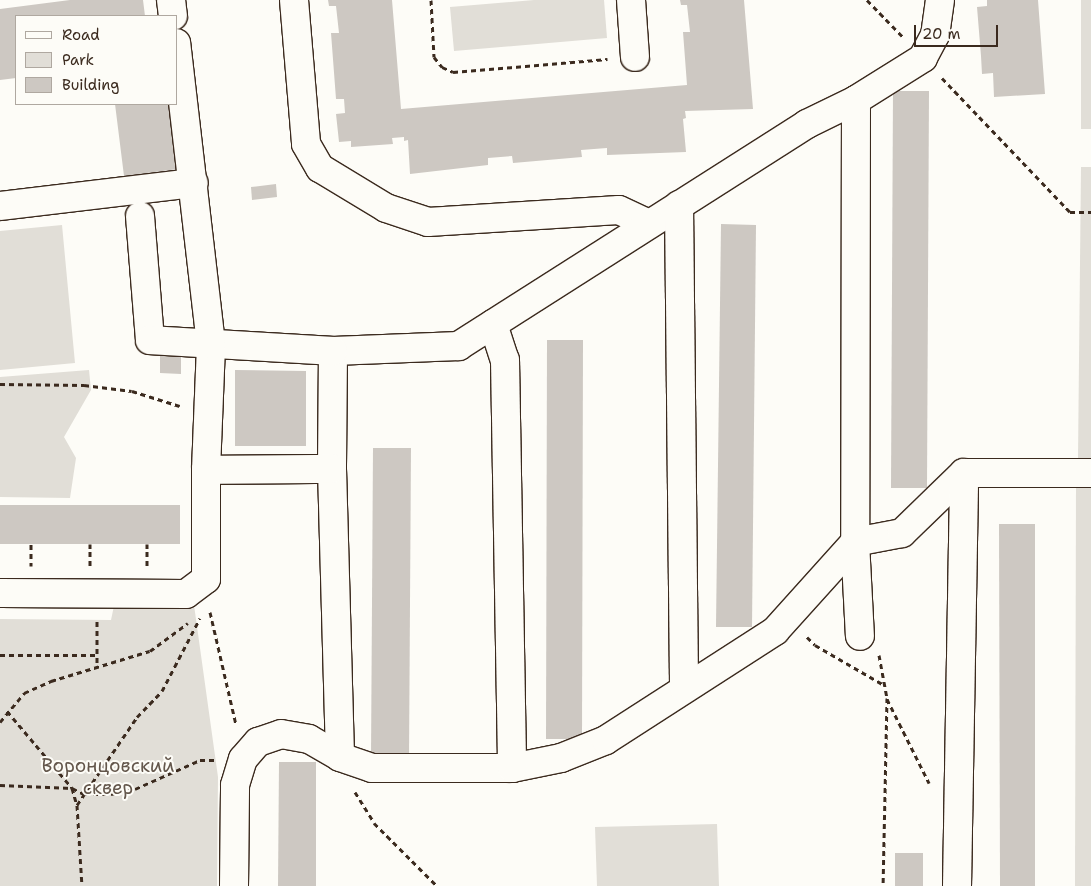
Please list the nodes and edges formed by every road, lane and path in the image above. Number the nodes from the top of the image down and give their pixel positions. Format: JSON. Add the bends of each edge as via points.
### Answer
{"nodes":[{"id":1,"x":171,"y":0,"type":"edge"},
{"id":2,"x":294,"y":0,"type":"edge"},
{"id":3,"x":431,"y":0,"type":"edge"},
{"id":4,"x":631,"y":0,"type":"edge"},
{"id":5,"x":867,"y":0,"type":"edge"},
{"id":6,"x":940,"y":0,"type":"edge"},
{"id":7,"x":173,"y":15,"type":"edge"},
{"id":8,"x":635,"y":57,"type":"joint"},
{"id":9,"x":923,"y":58,"type":"junction"},
{"id":10,"x":178,"y":59,"type":"edge"},
{"id":11,"x":856,"y":100,"type":"junction"},
{"id":12,"x":194,"y":183,"type":"junction"},
{"id":13,"x":679,"y":205,"type":"junction"},
{"id":14,"x":0,"y":206,"type":"edge"},
{"id":15,"x":1091,"y":212,"type":"edge"},
{"id":16,"x":140,"y":216,"type":"dead end"},
{"id":17,"x":649,"y":224,"type":"junction"},
{"id":18,"x":493,"y":324,"type":"junction"},
{"id":19,"x":212,"y":344,"type":"junction"},
{"id":20,"x":332,"y":352,"type":"junction"},
{"id":21,"x":0,"y":384,"type":"edge"},
{"id":22,"x":208,"y":425,"type":"junction"},
{"id":23,"x":332,"y":469,"type":"junction"},
{"id":24,"x":206,"y":470,"type":"junction"},
{"id":25,"x":964,"y":473,"type":"junction"},
{"id":26,"x":1091,"y":473,"type":"edge"},
{"id":27,"x":855,"y":542,"type":"junction"},
{"id":28,"x":207,"y":591,"type":"junction"},
{"id":29,"x":0,"y":594,"type":"edge"},
{"id":30,"x":96,"y":613,"type":"dead end"},
{"id":31,"x":196,"y":615,"type":"dead end"},
{"id":32,"x":788,"y":616,"type":"junction"},
{"id":33,"x":190,"y":621,"type":"dead end"},
{"id":34,"x":860,"y":636,"type":"joint"},
{"id":35,"x":0,"y":655,"type":"edge"},
{"id":36,"x":96,"y":655,"type":"junction"},
{"id":37,"x":97,"y":666,"type":"junction"},
{"id":38,"x":885,"y":686,"type":"junction"},
{"id":39,"x":684,"y":688,"type":"junction"},
{"id":40,"x":887,"y":698,"type":"junction"},
{"id":41,"x":7,"y":711,"type":"junction"},
{"id":42,"x":0,"y":722,"type":"edge"},
{"id":43,"x":340,"y":757,"type":"junction"},
{"id":44,"x":243,"y":760,"type":"junction"},
{"id":45,"x":512,"y":768,"type":"junction"},
{"id":46,"x":0,"y":785,"type":"edge"},
{"id":47,"x":931,"y":786,"type":"dead end"},
{"id":48,"x":72,"y":788,"type":"junction"},
{"id":49,"x":84,"y":794,"type":"junction"},
{"id":50,"x":77,"y":805,"type":"junction"},
{"id":51,"x":374,"y":823,"type":"dead end"},
{"id":52,"x":82,"y":886,"type":"edge"},
{"id":53,"x":234,"y":886,"type":"edge"},
{"id":54,"x":437,"y":886,"type":"edge"},
{"id":55,"x":884,"y":886,"type":"edge"},
{"id":56,"x":957,"y":886,"type":"edge"}],
"edges":[{"from":1,"to":7,"type":"lane"},
{"from":2,"to":17,"type":"lane","via":[[306,144],[320,168],[386,208],[428,222],[618,210]]},
{"from":3,"to":8,"type":"path","via":[[434,57],[442,67],[453,72]]},
{"from":4,"to":8,"type":"lane"},
{"from":5,"to":9,"type":"path"},
{"from":6,"to":9,"type":"lane","via":[[935,35]]},
{"from":9,"to":11,"type":"lane"},
{"from":9,"to":15,"type":"path","via":[[1070,212]]},
{"from":10,"to":12,"type":"lane"},
{"from":11,"to":13,"type":"lane","via":[[808,124]]},
{"from":11,"to":27,"type":"lane"},
{"from":12,"to":14,"type":"lane"},
{"from":12,"to":19,"type":"lane"},
{"from":13,"to":17,"type":"lane"},
{"from":13,"to":39,"type":"lane"},
{"from":16,"to":19,"type":"lane","via":[[150,340]]},
{"from":17,"to":18,"type":"lane"},
{"from":18,"to":20,"type":"lane","via":[[460,346]]},
{"from":18,"to":45,"type":"lane","via":[[505,360]]},
{"from":19,"to":20,"type":"lane"},
{"from":19,"to":22,"type":"lane"},
{"from":20,"to":23,"type":"lane"},
{"from":21,"to":22,"type":"path","via":[[84,384],[132,391],[176,403]]},
{"from":22,"to":24,"type":"lane"},
{"from":23,"to":24,"type":"lane"},
{"from":23,"to":43,"type":"lane"},
{"from":24,"to":28,"type":"lane"},
{"from":25,"to":26,"type":"lane"},
{"from":25,"to":27,"type":"lane","via":[[902,532]]},
{"from":25,"to":56,"type":"lane"},
{"from":27,"to":32,"type":"lane"},
{"from":27,"to":34,"type":"lane"},
{"from":28,"to":29,"type":"lane","via":[[186,594]]},
{"from":28,"to":31,"type":"path"},
{"from":28,"to":44,"type":"path"},
{"from":28,"to":49,"type":"path","via":[[162,691],[137,717]]},
{"from":30,"to":36,"type":"path"},
{"from":32,"to":38,"type":"path","via":[[815,645]]},
{"from":32,"to":39,"type":"lane","via":[[775,631]]},
{"from":33,"to":37,"type":"path","via":[[150,651]]},
{"from":34,"to":38,"type":"path","via":[[877,642]]},
{"from":35,"to":36,"type":"path"},
{"from":36,"to":37,"type":"path"},
{"from":37,"to":41,"type":"path","via":[[24,693]]},
{"from":38,"to":40,"type":"path"},
{"from":39,"to":45,"type":"lane","via":[[606,740],[561,758]]},
{"from":40,"to":47,"type":"path"},
{"from":40,"to":55,"type":"path"},
{"from":41,"to":42,"type":"path"},
{"from":41,"to":48,"type":"path"},
{"from":43,"to":44,"type":"lane","via":[[309,739],[281,734],[258,742]]},
{"from":43,"to":45,"type":"lane","via":[[372,768]]},
{"from":44,"to":49,"type":"path","via":[[200,760],[135,789],[110,794]]},
{"from":44,"to":53,"type":"lane","via":[[235,785]]},
{"from":46,"to":48,"type":"path"},
{"from":48,"to":49,"type":"path"},
{"from":48,"to":50,"type":"path"},
{"from":49,"to":50,"type":"path"},
{"from":50,"to":52,"type":"path"},
{"from":51,"to":54,"type":"path"}]}
